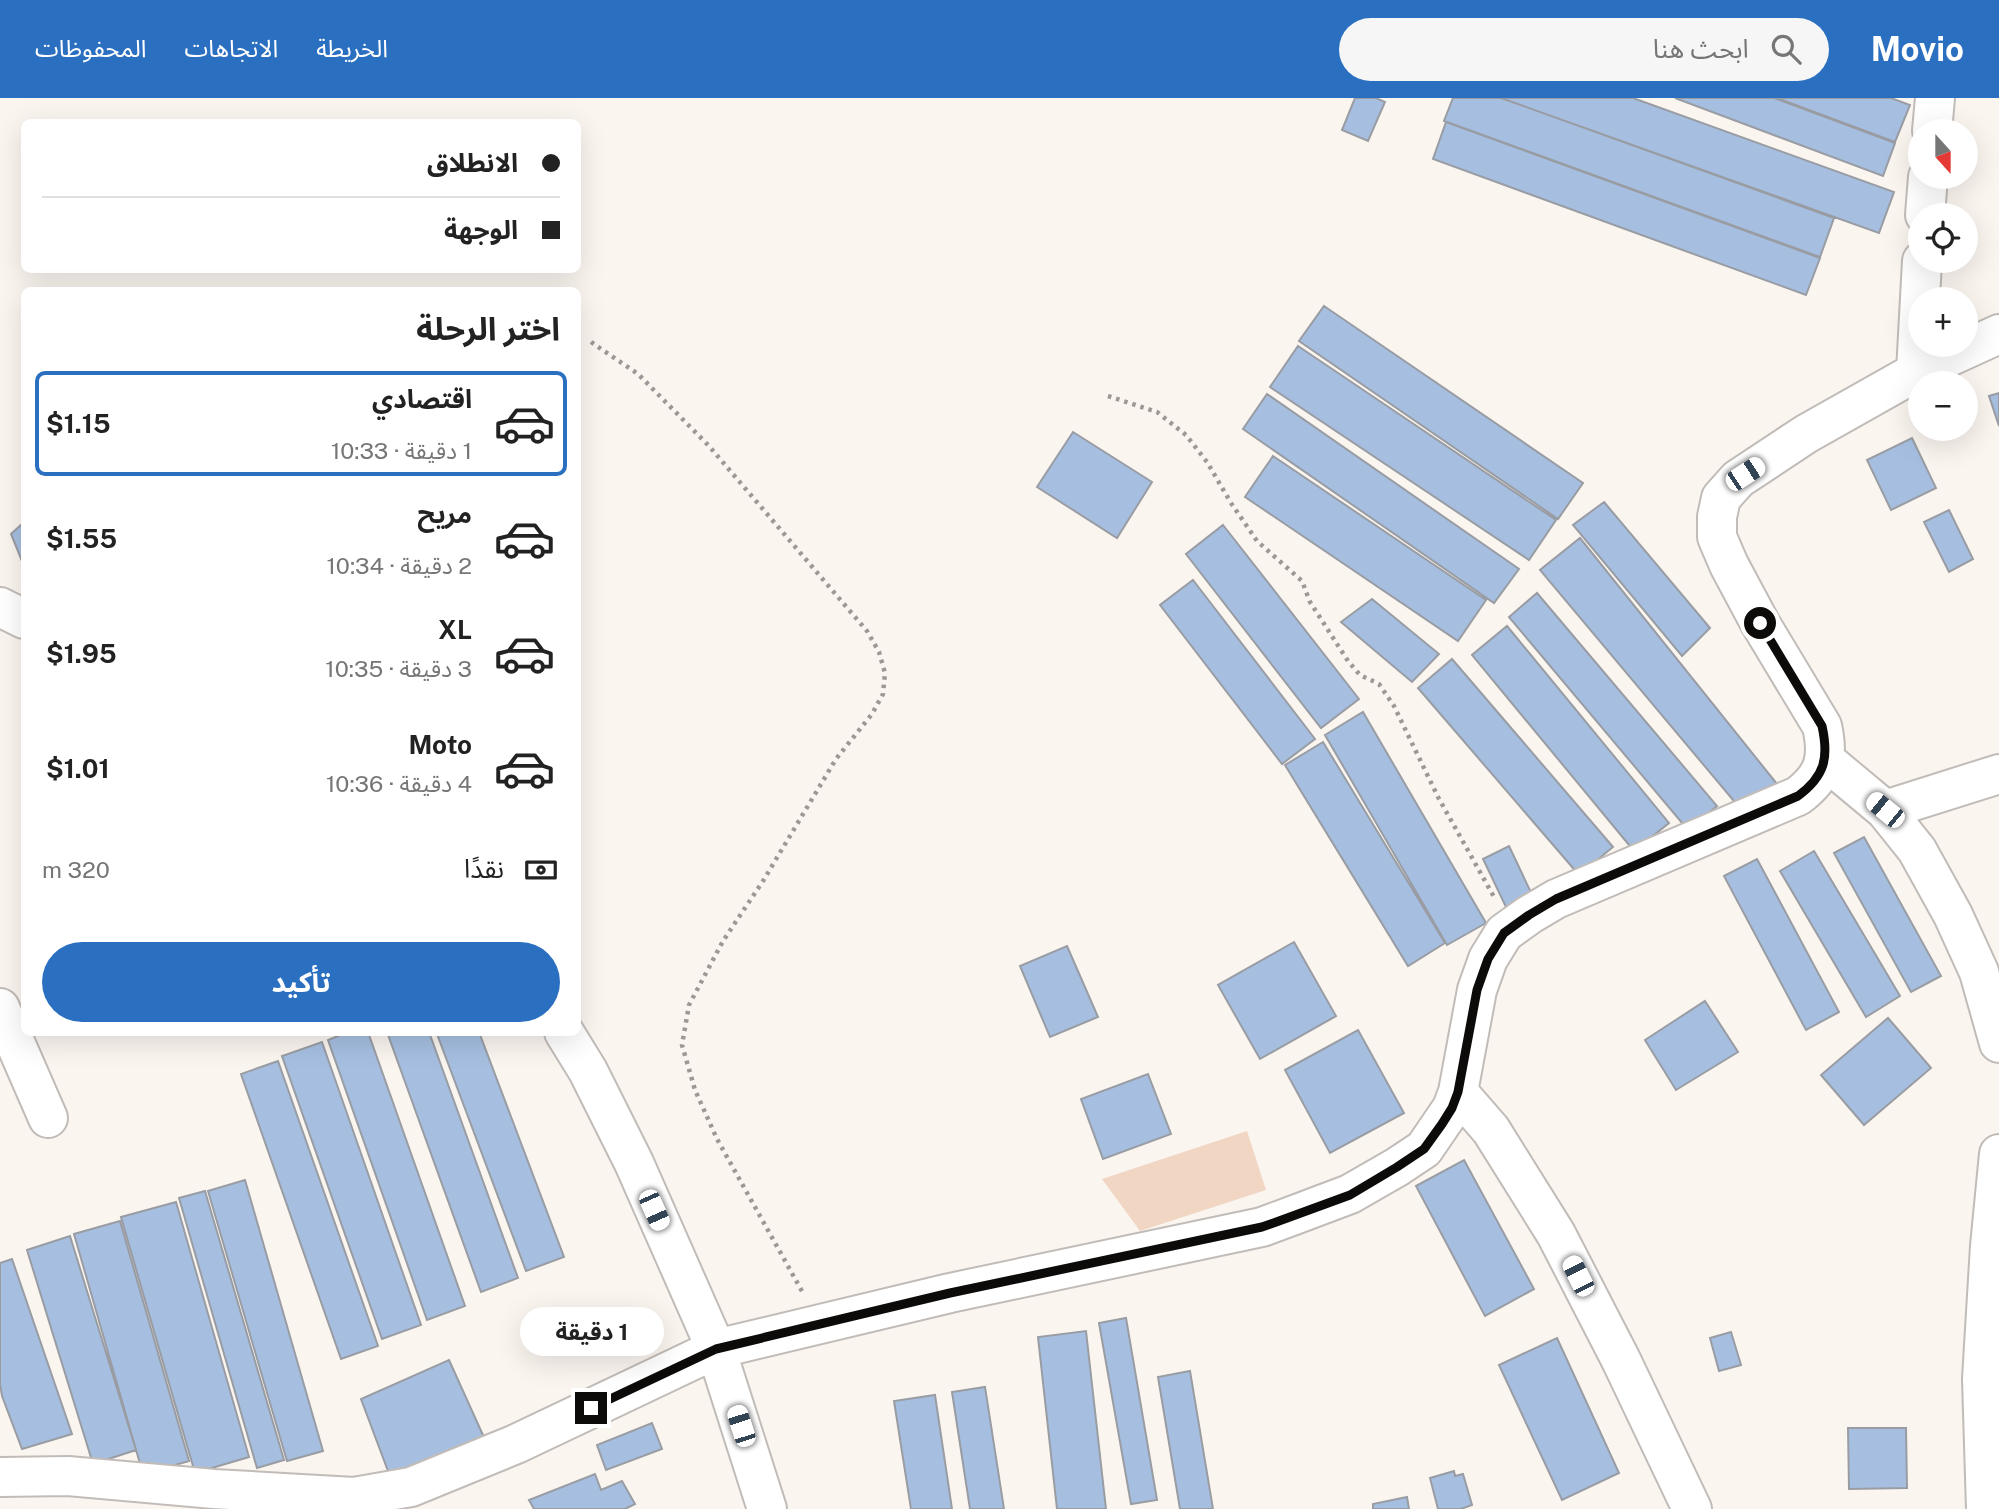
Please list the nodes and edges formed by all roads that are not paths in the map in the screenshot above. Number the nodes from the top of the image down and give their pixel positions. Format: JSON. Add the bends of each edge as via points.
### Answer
{"nodes":[{"id":1,"x":1935,"y":98,"type":"edge"},
{"id":2,"x":1933,"y":119,"type":"edge"},
{"id":3,"x":1921,"y":273,"type":"edge"},
{"id":4,"x":1999,"y":334,"type":"edge"},
{"id":5,"x":1916,"y":371,"type":"edge"},
{"id":6,"x":1918,"y":371,"type":"edge"},
{"id":7,"x":1908,"y":377,"type":"edge"},
{"id":8,"x":1825,"y":760,"type":"junction"},
{"id":9,"x":1999,"y":774,"type":"edge"},
{"id":10,"x":1885,"y":810,"type":"junction"},
{"id":11,"x":0,"y":1008,"type":"edge"},
{"id":12,"x":566,"y":1036,"type":"edge"},
{"id":13,"x":1999,"y":1043,"type":"edge"},
{"id":14,"x":1458,"y":1092,"type":"junction"},
{"id":15,"x":48,"y":1118,"type":"dead end"},
{"id":16,"x":1999,"y":1154,"type":"edge"},
{"id":17,"x":716,"y":1349,"type":"junction"},
{"id":18,"x":0,"y":1477,"type":"edge"},
{"id":19,"x":767,"y":1509,"type":"edge"},
{"id":20,"x":1692,"y":1509,"type":"edge"},
{"id":21,"x":1986,"y":1509,"type":"edge"}],
"edges":[{"from":1,"to":2,"type":"street"},
{"from":3,"to":5,"type":"street"},
{"from":4,"to":6,"type":"street"},
{"from":7,"to":8,"type":"street","via":[[1745,474],[1726,491],[1718,506],[1717,537],[1745,597],[1822,726]]},
{"from":8,"to":10,"type":"street"},
{"from":8,"to":14,"type":"street","via":[[1821,772],[1798,796],[1556,899],[1508,929],[1488,959],[1477,990]]},
{"from":9,"to":10,"type":"street"},
{"from":10,"to":13,"type":"street","via":[[1917,850],[1953,915],[1979,972]]},
{"from":11,"to":15,"type":"street"},
{"from":12,"to":17,"type":"street","via":[[634,1163]]},
{"from":14,"to":17,"type":"street","via":[[1424,1149],[1350,1195],[1262,1227],[950,1293]]},
{"from":14,"to":20,"type":"street","via":[[1491,1130],[1556,1234]]},
{"from":16,"to":21,"type":"street","via":[[1983,1379]]},
{"from":17,"to":18,"type":"street","via":[[516,1444],[411,1487],[354,1497],[68,1476]]},
{"from":17,"to":19,"type":"street"}]}
